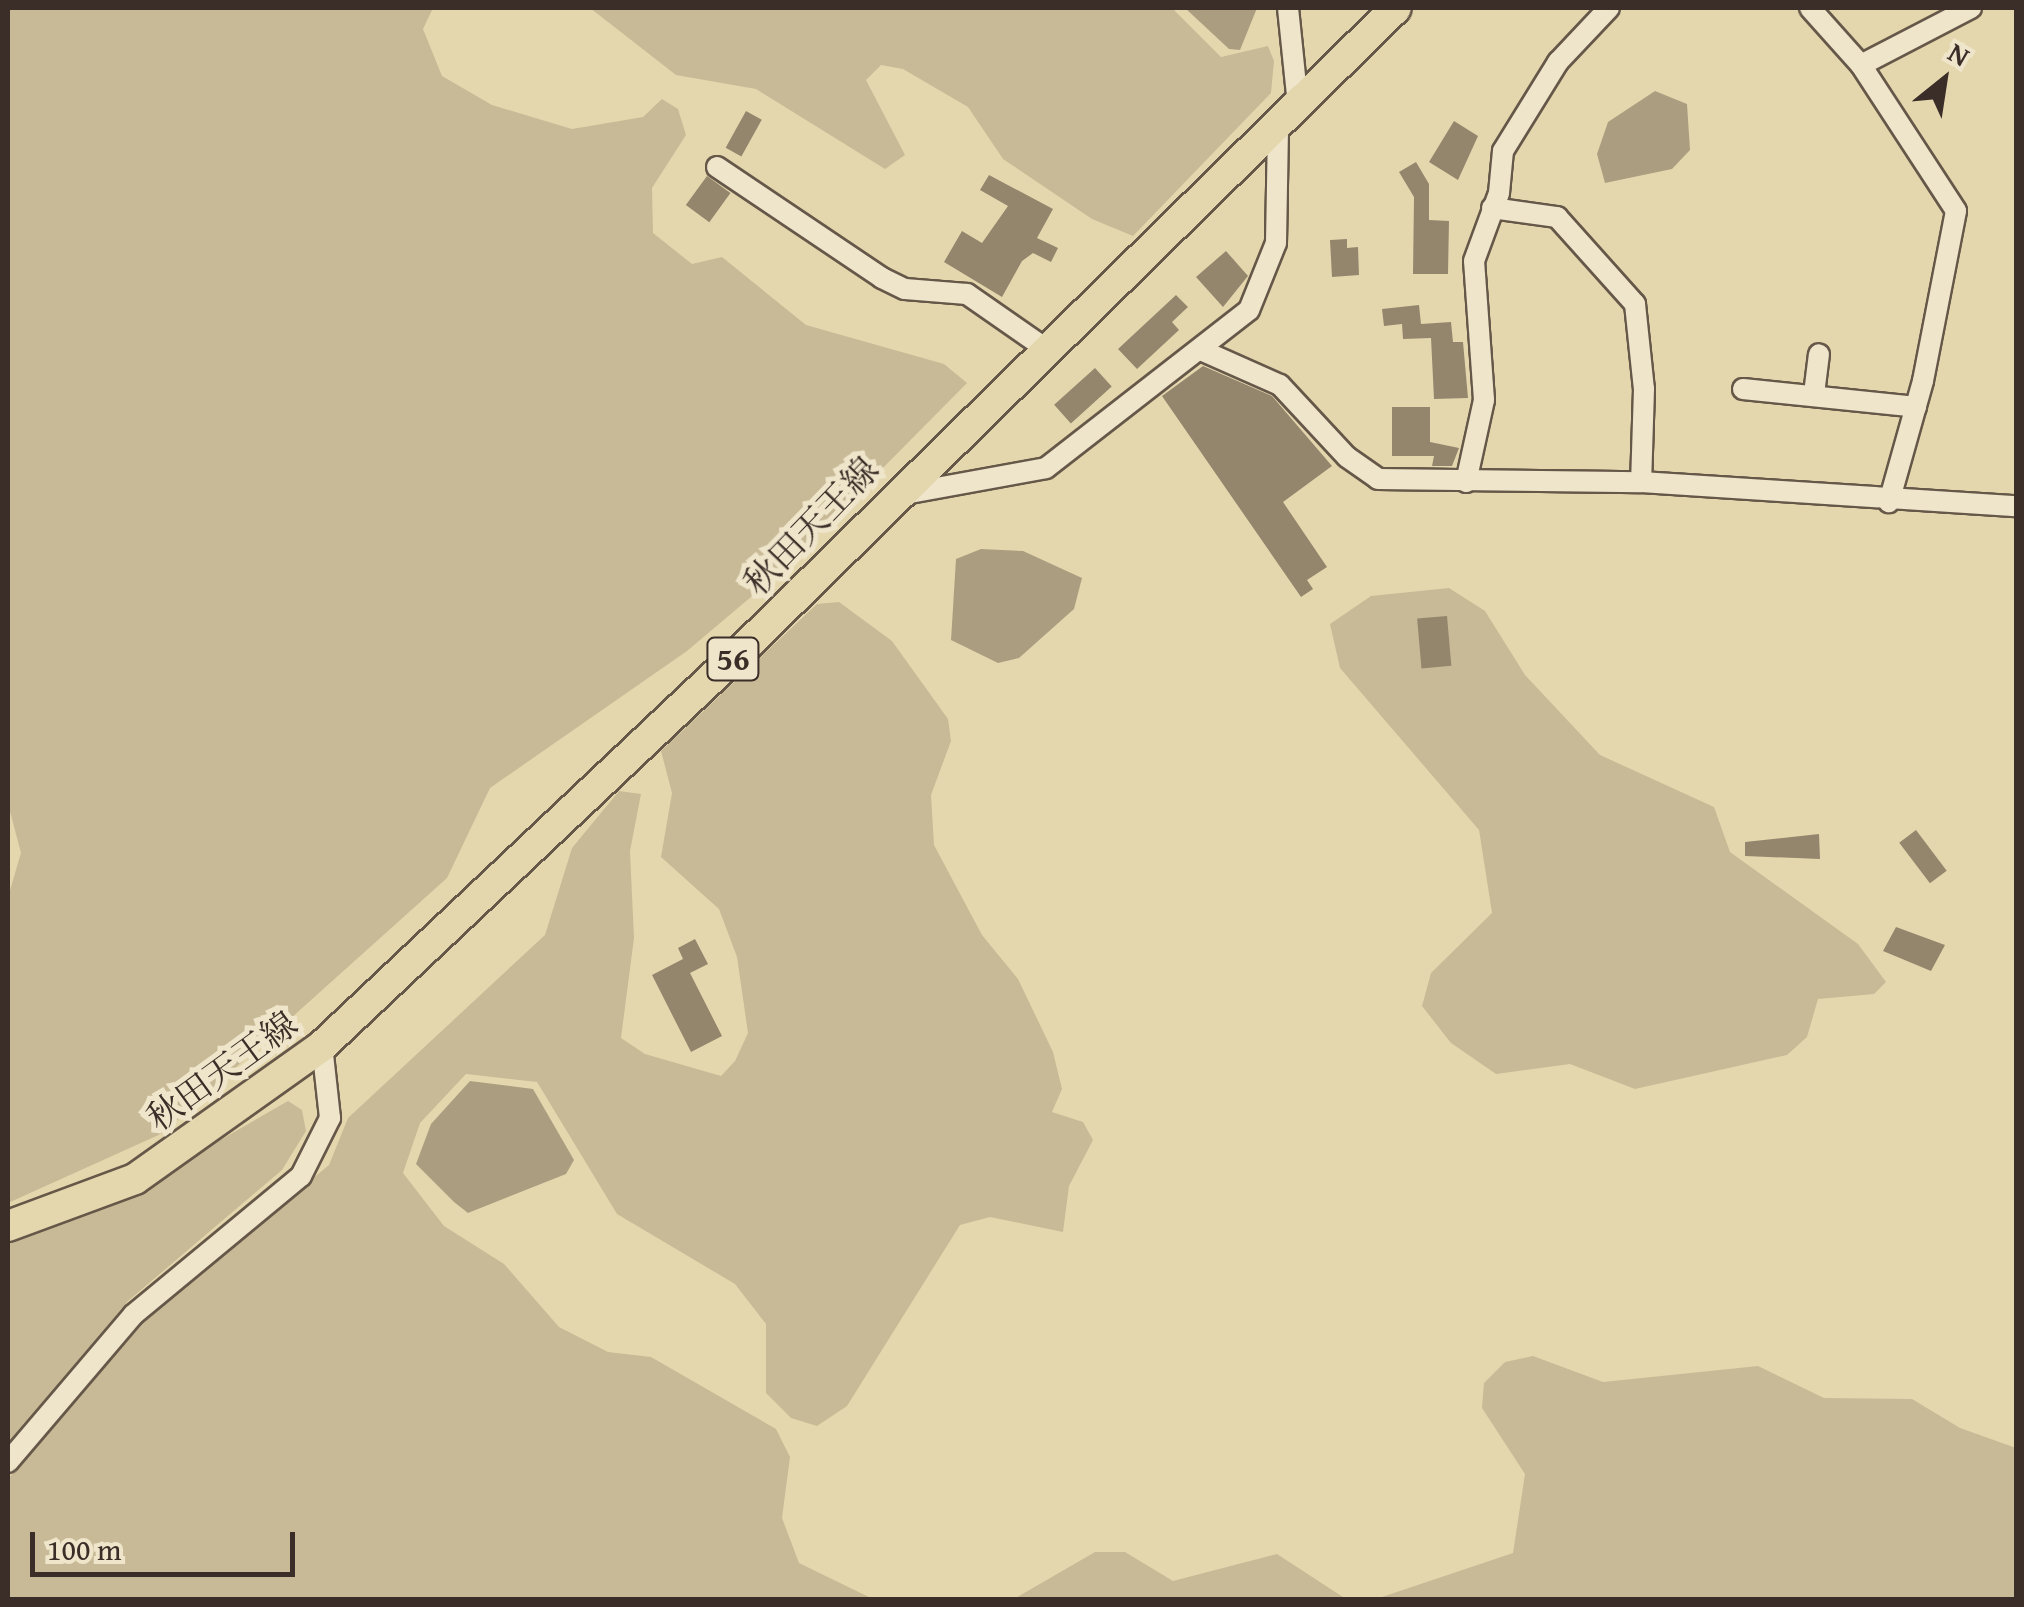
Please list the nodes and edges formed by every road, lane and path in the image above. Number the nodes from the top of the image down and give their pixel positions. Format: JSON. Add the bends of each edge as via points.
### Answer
{"nodes":[{"id":1,"x":1288,"y":8,"type":"edge"},
{"id":2,"x":1396,"y":8,"type":"edge"},
{"id":3,"x":1609,"y":8,"type":"edge"},
{"id":4,"x":1970,"y":8,"type":"edge"},
{"id":5,"x":1820,"y":10,"type":"edge"},
{"id":6,"x":1861,"y":65,"type":"junction"},
{"id":7,"x":1288,"y":116,"type":"junction"},
{"id":8,"x":717,"y":166,"type":"dead end"},
{"id":9,"x":1492,"y":208,"type":"junction"},
{"id":10,"x":1046,"y":349,"type":"junction"},
{"id":11,"x":1201,"y":350,"type":"junction"},
{"id":12,"x":1819,"y":354,"type":"dead end"},
{"id":13,"x":1743,"y":389,"type":"dead end"},
{"id":14,"x":1814,"y":394,"type":"junction"},
{"id":15,"x":1916,"y":407,"type":"junction"},
{"id":16,"x":1466,"y":482,"type":"junction"},
{"id":17,"x":1641,"y":482,"type":"junction"},
{"id":18,"x":891,"y":496,"type":"junction"},
{"id":19,"x":1889,"y":502,"type":"junction"},
{"id":20,"x":2016,"y":506,"type":"edge"},
{"id":21,"x":322,"y":1046,"type":"junction"},
{"id":22,"x":8,"y":1226,"type":"edge"},
{"id":23,"x":8,"y":1462,"type":"edge"}],
"edges":[{"from":1,"to":7,"type":"street"},
{"from":2,"to":7,"type":"main road","name":"秋田天王線","number":"56"},
{"from":3,"to":9,"type":"street","via":[[1558,62],[1502,151]]},
{"from":4,"to":6,"type":"street"},
{"from":5,"to":6,"type":"street"},
{"from":6,"to":15,"type":"street","via":[[1951,193],[1956,211]]},
{"from":7,"to":10,"type":"main road","name":"秋田天王線","number":"56"},
{"from":7,"to":11,"type":"street","via":[[1270,274],[1249,310]]},
{"from":8,"to":10,"type":"street","via":[[882,278],[904,290],[967,294]]},
{"from":9,"to":16,"type":"street","via":[[1474,261],[1484,400]]},
{"from":9,"to":17,"type":"street","via":[[1557,218],[1635,304],[1644,389]]},
{"from":10,"to":18,"type":"main road","name":"秋田天王線","number":"56"},
{"from":11,"to":16,"type":"street","via":[[1280,385],[1378,479]]},
{"from":11,"to":18,"type":"street","via":[[1046,468]]},
{"from":12,"to":14,"type":"street"},
{"from":13,"to":14,"type":"street"},
{"from":14,"to":15,"type":"street"},
{"from":15,"to":19,"type":"street"},
{"from":16,"to":17,"type":"street"},
{"from":17,"to":19,"type":"street"},
{"from":18,"to":21,"type":"main road","name":"秋田天王線","number":"56","via":[[638,750]]},
{"from":19,"to":20,"type":"street"},
{"from":21,"to":22,"type":"main road","name":"秋田天王線","number":"56","via":[[135,1179]]},
{"from":21,"to":23,"type":"street","via":[[330,1118],[301,1176],[134,1315]]}]}
